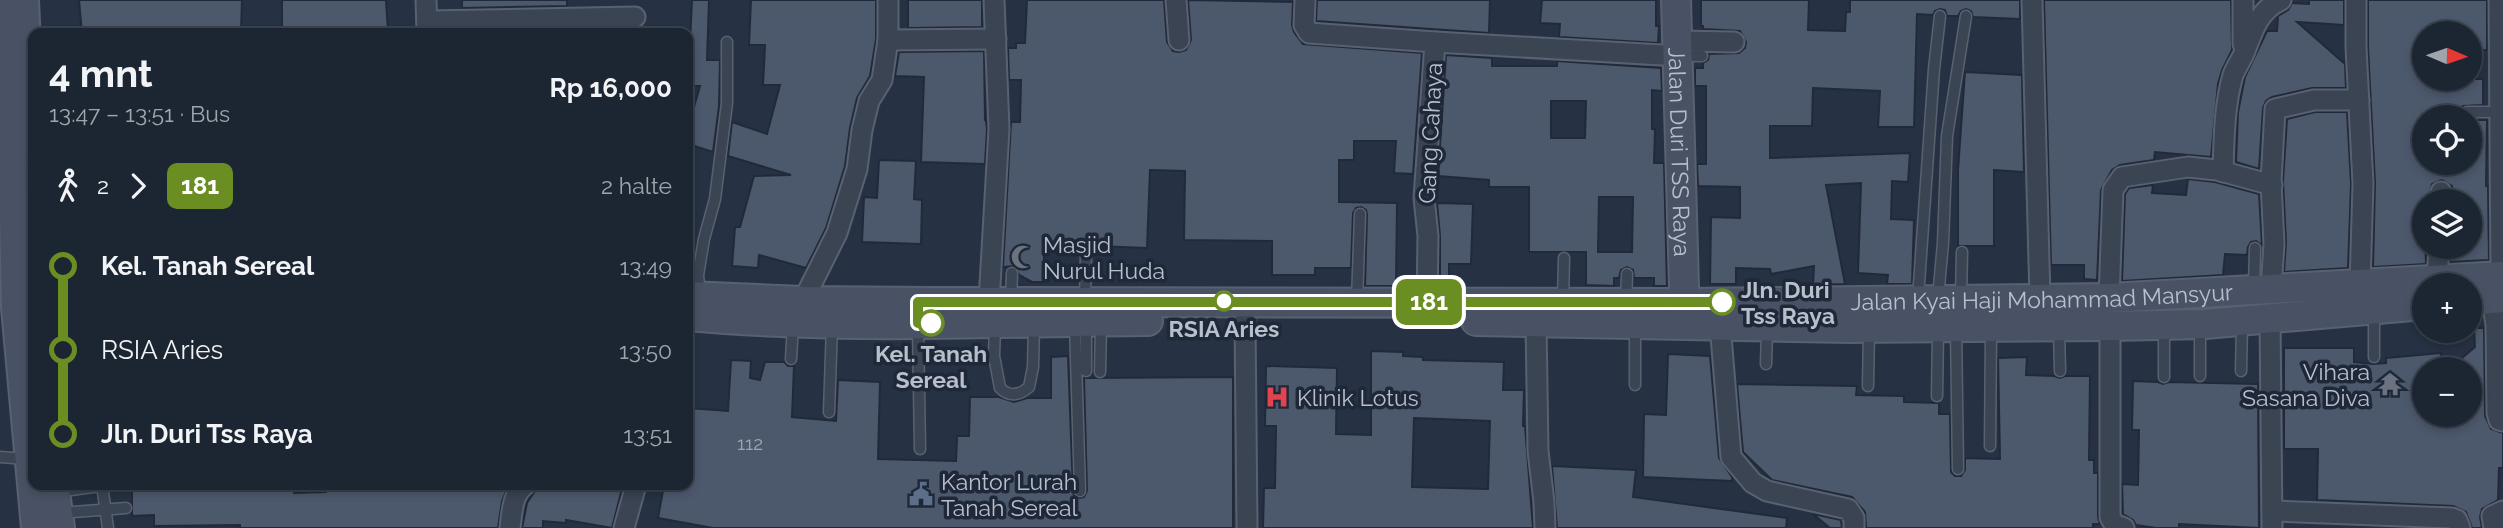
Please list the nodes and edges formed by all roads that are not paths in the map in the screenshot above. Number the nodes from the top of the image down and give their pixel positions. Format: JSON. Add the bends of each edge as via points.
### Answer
{"nodes":[{"id":1,"x":426,"y":0,"type":"edge"},
{"id":2,"x":887,"y":0,"type":"edge"},
{"id":3,"x":994,"y":0,"type":"edge"},
{"id":4,"x":1176,"y":0,"type":"edge"},
{"id":5,"x":1305,"y":0,"type":"edge"},
{"id":6,"x":1676,"y":0,"type":"edge"},
{"id":7,"x":2032,"y":0,"type":"edge"},
{"id":8,"x":2243,"y":0,"type":"edge"},
{"id":9,"x":2281,"y":0,"type":"edge"},
{"id":10,"x":2357,"y":0,"type":"edge"},
{"id":11,"x":2499,"y":0,"type":"edge"},
{"id":12,"x":10,"y":2,"type":"edge"},
{"id":13,"x":1940,"y":16,"type":"dead end"},
{"id":14,"x":1966,"y":16,"type":"dead end"},
{"id":15,"x":635,"y":17,"type":"dead end"},
{"id":16,"x":427,"y":27,"type":"edge"},
{"id":17,"x":996,"y":39,"type":"junction"},
{"id":18,"x":888,"y":40,"type":"junction"},
{"id":19,"x":1179,"y":40,"type":"dead end"},
{"id":20,"x":727,"y":42,"type":"dead end"},
{"id":21,"x":1436,"y":42,"type":"junction"},
{"id":22,"x":1734,"y":42,"type":"dead end"},
{"id":23,"x":1686,"y":51,"type":"junction"},
{"id":24,"x":2245,"y":53,"type":"junction"},
{"id":25,"x":2502,"y":58,"type":"edge"},
{"id":26,"x":2359,"y":100,"type":"junction"},
{"id":27,"x":28,"y":107,"type":"edge"},
{"id":28,"x":2482,"y":112,"type":"edge"},
{"id":29,"x":2500,"y":112,"type":"junction"},
{"id":30,"x":28,"y":148,"type":"edge"},
{"id":31,"x":5,"y":165,"type":"edge"},
{"id":32,"x":2223,"y":172,"type":"junction"},
{"id":33,"x":2502,"y":179,"type":"edge"},
{"id":34,"x":2272,"y":185,"type":"junction"},
{"id":35,"x":1360,"y":214,"type":"dead end"},
{"id":36,"x":18,"y":225,"type":"edge"},
{"id":37,"x":2255,"y":248,"type":"dead end"},
{"id":38,"x":1962,"y":252,"type":"dead end"},
{"id":39,"x":1086,"y":253,"type":"dead end"},
{"id":40,"x":1564,"y":258,"type":"dead end"},
{"id":41,"x":1012,"y":273,"type":"dead end"},
{"id":42,"x":1627,"y":274,"type":"dead end"},
{"id":43,"x":2412,"y":282,"type":"edge"},
{"id":44,"x":2360,"y":285,"type":"junction"},
{"id":45,"x":2262,"y":289,"type":"junction"},
{"id":46,"x":2495,"y":292,"type":"edge"},
{"id":47,"x":693,"y":298,"type":"edge"},
{"id":48,"x":2109,"y":298,"type":"junction"},
{"id":49,"x":1939,"y":299,"type":"junction"},
{"id":50,"x":2040,"y":299,"type":"junction"},
{"id":51,"x":1357,"y":302,"type":"junction"},
{"id":52,"x":1427,"y":302,"type":"junction"},
{"id":53,"x":1563,"y":302,"type":"junction"},
{"id":54,"x":693,"y":303,"type":"edge"},
{"id":55,"x":2412,"y":306,"type":"edge"},
{"id":56,"x":999,"y":308,"type":"junction"},
{"id":57,"x":2374,"y":309,"type":"junction"},
{"id":58,"x":1244,"y":311,"type":"junction"},
{"id":59,"x":798,"y":312,"type":"junction"},
{"id":60,"x":918,"y":313,"type":"junction"},
{"id":61,"x":1631,"y":313,"type":"junction"},
{"id":62,"x":1720,"y":313,"type":"junction"},
{"id":63,"x":1685,"y":314,"type":"junction"},
{"id":64,"x":1087,"y":316,"type":"junction"},
{"id":65,"x":2256,"y":319,"type":"junction"},
{"id":66,"x":1034,"y":322,"type":"junction"},
{"id":67,"x":1536,"y":322,"type":"junction"},
{"id":68,"x":832,"y":323,"type":"junction"},
{"id":69,"x":2200,"y":324,"type":"junction"},
{"id":70,"x":1767,"y":325,"type":"junction"},
{"id":71,"x":2164,"y":325,"type":"junction"},
{"id":72,"x":2059,"y":326,"type":"junction"},
{"id":73,"x":2110,"y":326,"type":"junction"},
{"id":74,"x":1869,"y":327,"type":"junction"},
{"id":75,"x":1947,"y":327,"type":"junction"},
{"id":76,"x":1991,"y":327,"type":"junction"},
{"id":77,"x":2374,"y":357,"type":"dead end"},
{"id":78,"x":791,"y":359,"type":"dead end"},
{"id":79,"x":1766,"y":364,"type":"dead end"},
{"id":80,"x":1086,"y":371,"type":"dead end"},
{"id":81,"x":2060,"y":371,"type":"dead end"},
{"id":82,"x":2241,"y":371,"type":"dead end"},
{"id":83,"x":27,"y":372,"type":"edge"},
{"id":84,"x":1100,"y":372,"type":"dead end"},
{"id":85,"x":2200,"y":376,"type":"dead end"},
{"id":86,"x":2164,"y":377,"type":"dead end"},
{"id":87,"x":1635,"y":385,"type":"dead end"},
{"id":88,"x":1868,"y":386,"type":"dead end"},
{"id":89,"x":28,"y":394,"type":"edge"},
{"id":90,"x":1937,"y":396,"type":"dead end"},
{"id":91,"x":829,"y":412,"type":"dead end"},
{"id":92,"x":2503,"y":421,"type":"edge"},
{"id":93,"x":1990,"y":446,"type":"dead end"},
{"id":94,"x":920,"y":449,"type":"dead end"},
{"id":95,"x":0,"y":457,"type":"edge"},
{"id":96,"x":28,"y":459,"type":"edge"},
{"id":97,"x":1958,"y":469,"type":"dead end"},
{"id":98,"x":45,"y":490,"type":"edge"},
{"id":99,"x":93,"y":490,"type":"edge"},
{"id":100,"x":104,"y":490,"type":"edge"},
{"id":101,"x":519,"y":490,"type":"edge"},
{"id":102,"x":635,"y":490,"type":"edge"},
{"id":103,"x":1080,"y":491,"type":"dead end"},
{"id":104,"x":126,"y":508,"type":"dead end"},
{"id":105,"x":53,"y":509,"type":"edge"},
{"id":106,"x":105,"y":509,"type":"junction"},
{"id":107,"x":2503,"y":511,"type":"edge"},
{"id":108,"x":2272,"y":520,"type":"edge"},
{"id":109,"x":107,"y":528,"type":"edge"},
{"id":110,"x":510,"y":528,"type":"edge"},
{"id":111,"x":624,"y":528,"type":"edge"},
{"id":112,"x":1247,"y":528,"type":"edge"},
{"id":113,"x":1545,"y":528,"type":"edge"},
{"id":114,"x":1854,"y":528,"type":"edge"},
{"id":115,"x":2124,"y":528,"type":"edge"},
{"id":116,"x":2460,"y":528,"type":"edge"},
{"id":117,"x":2494,"y":528,"type":"edge"}],
"edges":[{"from":1,"to":16,"type":"street"},
{"from":2,"to":18,"type":"street"},
{"from":3,"to":17,"type":"street"},
{"from":4,"to":19,"type":"street"},
{"from":5,"to":21,"type":"street","name":"Gang Cahaya","via":[[1304,25],[1309,33]]},
{"from":6,"to":23,"type":"main road","name":"Jalan Duri TSS Raya"},
{"from":7,"to":50,"type":"street"},
{"from":8,"to":24,"type":"street"},
{"from":9,"to":24,"type":"street","via":[[2251,30]]},
{"from":10,"to":26,"type":"street"},
{"from":11,"to":25,"type":"street"},
{"from":12,"to":27,"type":"main road"},
{"from":12,"to":31,"type":"main road"},
{"from":13,"to":49,"type":"lane","via":[[1934,69]]},
{"from":14,"to":49,"type":"lane","via":[[1947,136]]},
{"from":15,"to":16,"type":"street"},
{"from":17,"to":18,"type":"street"},
{"from":17,"to":56,"type":"street"},
{"from":18,"to":59,"type":"street","via":[[882,80],[869,102],[857,169],[836,233]]},
{"from":20,"to":47,"type":"lane","via":[[727,103],[715,199]]},
{"from":21,"to":23,"type":"street"},
{"from":21,"to":52,"type":"street","name":"Gang Cahaya","via":[[1424,198]]},
{"from":22,"to":23,"type":"street"},
{"from":23,"to":63,"type":"main road","name":"Jalan Duri TSS Raya"},
{"from":24,"to":32,"type":"street","via":[[2234,73],[2228,102]]},
{"from":25,"to":29,"type":"street"},
{"from":26,"to":34,"type":"street","via":[[2314,100],[2274,109]]},
{"from":26,"to":44,"type":"street","via":[[2363,184]]},
{"from":28,"to":29,"type":"lane"},
{"from":29,"to":33,"type":"street"},
{"from":30,"to":36,"type":"main road"},
{"from":31,"to":36,"type":"main road"},
{"from":32,"to":34,"type":"street"},
{"from":32,"to":48,"type":"street","via":[[2188,167],[2122,177],[2113,190]]},
{"from":33,"to":46,"type":"street"},
{"from":34,"to":45,"type":"street","via":[[2274,225]]},
{"from":35,"to":51,"type":"lane"},
{"from":36,"to":83,"type":"main road"},
{"from":37,"to":45,"type":"lane"},
{"from":38,"to":49,"type":"lane"},
{"from":39,"to":64,"type":"lane"},
{"from":40,"to":53,"type":"lane"},
{"from":41,"to":56,"type":"lane"},
{"from":42,"to":61,"type":"lane"},
{"from":43,"to":44,"type":"main road","name":"Jalan Kyai Haji Mohammad Mansyur"},
{"from":44,"to":45,"type":"main road","name":"Jalan Kyai Haji Mohammad Mansyur"},
{"from":45,"to":48,"type":"main road","name":"Jalan Kyai Haji Mohammad Mansyur"},
{"from":46,"to":92,"type":"street","via":[[2497,413]]},
{"from":48,"to":50,"type":"main road","name":"Jalan Kyai Haji Mohammad Mansyur"},
{"from":48,"to":73,"type":"main road"},
{"from":49,"to":50,"type":"main road","name":"Jalan Kyai Haji Mohammad Mansyur"},
{"from":49,"to":62,"type":"main road","name":"Jalan Kyai Haji Mohammad Mansyur"},
{"from":51,"to":52,"type":"main road","name":"Jalan Kyai Haji Mohammad Mansyur"},
{"from":51,"to":58,"type":"main road","name":"Jalan Kyai Haji Mohammad Mansyur"},
{"from":52,"to":53,"type":"main road","name":"Jalan Kyai Haji Mohammad Mansyur"},
{"from":53,"to":61,"type":"main road","name":"Jalan Kyai Haji Mohammad Mansyur"},
{"from":54,"to":59,"type":"main road"},
{"from":55,"to":57,"type":"main road","name":"Jalan Kyai Haji Mohammad Mansyur"},
{"from":56,"to":60,"type":"main road"},
{"from":56,"to":64,"type":"main road"},
{"from":56,"to":66,"type":"main road"},
{"from":56,"to":66,"type":"lane","via":[[994,356],[1000,388],[1009,395],[1028,387]]},
{"from":57,"to":65,"type":"main road","name":"Jalan Kyai Haji Mohammad Mansyur"},
{"from":57,"to":77,"type":"lane"},
{"from":58,"to":64,"type":"main road"},
{"from":58,"to":67,"type":"main road","name":"Jalan Kyai Haji Mohammad Mansyur"},
{"from":58,"to":112,"type":"street"},
{"from":59,"to":60,"type":"main road"},
{"from":59,"to":68,"type":"main road"},
{"from":59,"to":78,"type":"lane"},
{"from":60,"to":68,"type":"main road"},
{"from":60,"to":94,"type":"lane"},
{"from":61,"to":63,"type":"main road","name":"Jalan Kyai Haji Mohammad Mansyur"},
{"from":61,"to":67,"type":"main road","name":"Jalan Kyai Haji Mohammad Mansyur"},
{"from":61,"to":87,"type":"lane"},
{"from":62,"to":63,"type":"main road","name":"Jalan Kyai Haji Mohammad Mansyur"},
{"from":62,"to":70,"type":"main road","name":"Jalan Kyai Haji Mohammad Mansyur"},
{"from":62,"to":114,"type":"street","via":[[1731,457],[1753,483],[1767,491],[1848,509]]},
{"from":64,"to":66,"type":"main road"},
{"from":64,"to":80,"type":"lane"},
{"from":64,"to":84,"type":"lane"},
{"from":64,"to":103,"type":"lane"},
{"from":65,"to":69,"type":"main road","name":"Jalan Kyai Haji Mohammad Mansyur"},
{"from":65,"to":82,"type":"lane"},
{"from":65,"to":108,"type":"street"},
{"from":67,"to":113,"type":"street","via":[[1538,451]]},
{"from":68,"to":91,"type":"lane"},
{"from":69,"to":71,"type":"main road","name":"Jalan Kyai Haji Mohammad Mansyur"},
{"from":69,"to":85,"type":"lane"},
{"from":70,"to":74,"type":"main road","name":"Jalan Kyai Haji Mohammad Mansyur"},
{"from":70,"to":79,"type":"lane"},
{"from":71,"to":73,"type":"main road","name":"Jalan Kyai Haji Mohammad Mansyur"},
{"from":71,"to":86,"type":"lane"},
{"from":72,"to":73,"type":"main road","name":"Jalan Kyai Haji Mohammad Mansyur"},
{"from":72,"to":76,"type":"main road","name":"Jalan Kyai Haji Mohammad Mansyur"},
{"from":72,"to":81,"type":"lane"},
{"from":73,"to":115,"type":"street","via":[[2109,517]]},
{"from":74,"to":75,"type":"main road","name":"Jalan Kyai Haji Mohammad Mansyur"},
{"from":74,"to":88,"type":"lane"},
{"from":75,"to":76,"type":"main road","name":"Jalan Kyai Haji Mohammad Mansyur"},
{"from":75,"to":90,"type":"lane"},
{"from":75,"to":97,"type":"lane"},
{"from":76,"to":93,"type":"lane"},
{"from":83,"to":89,"type":"main road"},
{"from":95,"to":96,"type":"lane"},
{"from":98,"to":105,"type":"main road"},
{"from":99,"to":105,"type":"lane"},
{"from":100,"to":106,"type":"lane"},
{"from":101,"to":110,"type":"street"},
{"from":102,"to":111,"type":"street"},
{"from":104,"to":106,"type":"lane"},
{"from":105,"to":106,"type":"lane"},
{"from":106,"to":109,"type":"lane"},
{"from":107,"to":117,"type":"street","via":[[2492,516]]},
{"from":108,"to":116,"type":"street","via":[[2452,518]]}]}
